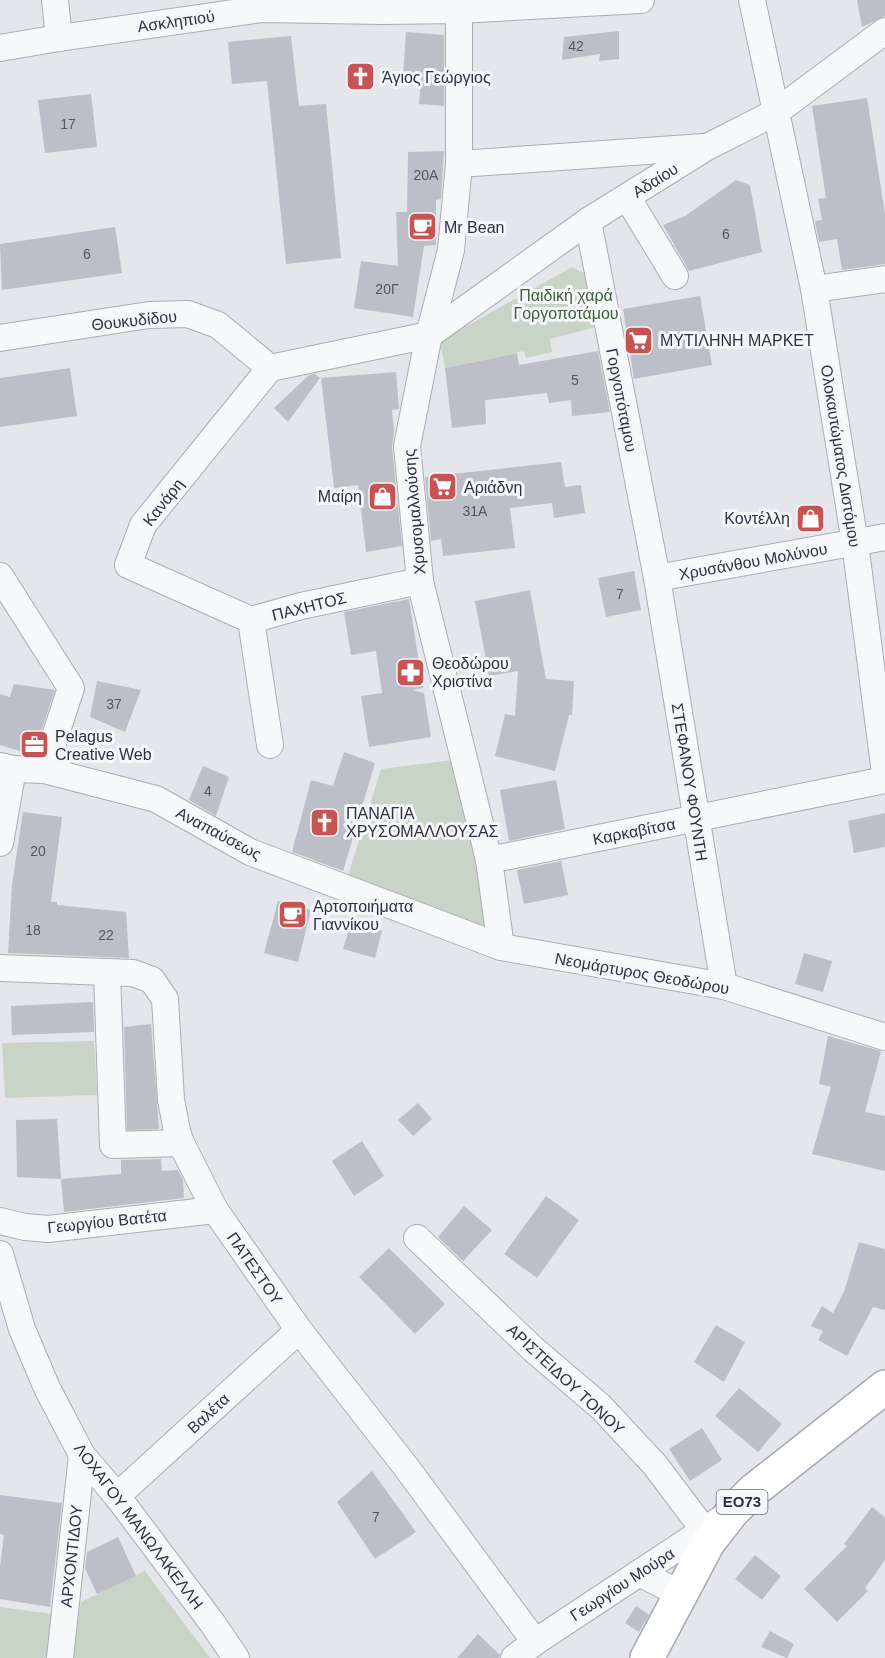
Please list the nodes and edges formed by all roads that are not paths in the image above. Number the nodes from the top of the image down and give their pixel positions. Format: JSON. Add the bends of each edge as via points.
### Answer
{"nodes":[{"id":1,"x":55,"y":0,"type":"edge"},
{"id":2,"x":641,"y":0,"type":"edge"},
{"id":3,"x":753,"y":0,"type":"edge"},
{"id":4,"x":261,"y":5,"type":"edge"},
{"id":5,"x":459,"y":5,"type":"edge"},
{"id":6,"x":885,"y":31,"type":"edge"},
{"id":7,"x":59,"y":38,"type":"junction"},
{"id":8,"x":0,"y":48,"type":"edge"},
{"id":9,"x":776,"y":112,"type":"junction"},
{"id":10,"x":707,"y":147,"type":"junction"},
{"id":11,"x":459,"y":164,"type":"junction"},
{"id":12,"x":627,"y":197,"type":"junction"},
{"id":13,"x":588,"y":221,"type":"junction"},
{"id":14,"x":675,"y":276,"type":"dead end"},
{"id":15,"x":885,"y":279,"type":"edge"},
{"id":16,"x":814,"y":288,"type":"junction"},
{"id":17,"x":429,"y":335,"type":"junction"},
{"id":18,"x":0,"y":338,"type":"edge"},
{"id":19,"x":270,"y":368,"type":"junction"},
{"id":20,"x":885,"y":537,"type":"edge"},
{"id":21,"x":855,"y":543,"type":"junction"},
{"id":22,"x":0,"y":576,"type":"edge"},
{"id":23,"x":657,"y":578,"type":"junction"},
{"id":24,"x":420,"y":581,"type":"junction"},
{"id":25,"x":251,"y":620,"type":"junction"},
{"id":26,"x":270,"y":745,"type":"dead end"},
{"id":27,"x":7,"y":767,"type":"edge"},
{"id":28,"x":44,"y":770,"type":"junction"},
{"id":29,"x":885,"y":772,"type":"edge"},
{"id":30,"x":885,"y":780,"type":"edge"},
{"id":31,"x":696,"y":819,"type":"junction"},
{"id":32,"x":0,"y":843,"type":"edge"},
{"id":33,"x":489,"y":860,"type":"junction"},
{"id":34,"x":501,"y":947,"type":"junction"},
{"id":35,"x":0,"y":968,"type":"edge"},
{"id":36,"x":107,"y":972,"type":"junction"},
{"id":37,"x":724,"y":986,"type":"junction"},
{"id":38,"x":885,"y":1037,"type":"edge"},
{"id":39,"x":181,"y":1143,"type":"junction"},
{"id":40,"x":214,"y":1209,"type":"junction"},
{"id":41,"x":0,"y":1221,"type":"edge"},
{"id":42,"x":417,"y":1238,"type":"dead end"},
{"id":43,"x":0,"y":1254,"type":"edge"},
{"id":44,"x":298,"y":1330,"type":"junction"},
{"id":45,"x":885,"y":1387,"type":"edge"},
{"id":46,"x":82,"y":1455,"type":"junction"},
{"id":47,"x":117,"y":1496,"type":"junction"},
{"id":48,"x":732,"y":1512,"type":"junction"},
{"id":49,"x":704,"y":1530,"type":"junction"},
{"id":50,"x":639,"y":1573,"type":"junction"},
{"id":51,"x":681,"y":1593,"type":"junction"},
{"id":52,"x":535,"y":1642,"type":"junction"},
{"id":53,"x":60,"y":1658,"type":"edge"},
{"id":54,"x":236,"y":1658,"type":"edge"},
{"id":55,"x":514,"y":1658,"type":"edge"},
{"id":56,"x":646,"y":1658,"type":"edge"}],
"edges":[{"from":1,"to":7,"type":"street"},
{"from":2,"to":5,"type":"street","name":"Ασκληπιού"},
{"from":3,"to":9,"type":"street","name":"Ολοκαυτώματος Διστόμου"},
{"from":4,"to":5,"type":"street","name":"Ασκληπιού","via":[[383,11]]},
{"from":4,"to":7,"type":"street","name":"Ασκληπιού"},
{"from":5,"to":11,"type":"street","name":"Χρυσομαλλούσης"},
{"from":6,"to":9,"type":"street","name":"Αδαίου"},
{"from":7,"to":8,"type":"street","name":"Ασκληπιού"},
{"from":9,"to":10,"type":"street","name":"Αδαίου"},
{"from":9,"to":16,"type":"street","name":"Ολοκαυτώματος Διστόμου"},
{"from":10,"to":11,"type":"street"},
{"from":10,"to":12,"type":"street","name":"Αδαίου"},
{"from":11,"to":17,"type":"street","name":"Χρυσομαλλούσης","via":[[451,250]]},
{"from":12,"to":13,"type":"street","name":"Αδαίου"},
{"from":12,"to":14,"type":"street"},
{"from":13,"to":17,"type":"street","name":"Αδαίου"},
{"from":13,"to":23,"type":"street","name":"Γοργοπόταμου"},
{"from":15,"to":16,"type":"street"},
{"from":16,"to":21,"type":"street","name":"Ολοκαυτώματος Διστόμου"},
{"from":17,"to":19,"type":"street"},
{"from":17,"to":24,"type":"street","name":"Χρυσομαλλούσης","via":[[407,446]]},
{"from":18,"to":19,"type":"street","name":"Θουκυδίδου","via":[[148,315],[188,314],[218,325]]},
{"from":19,"to":25,"type":"street","name":"Κανάρη","via":[[142,525],[128,565]]},
{"from":20,"to":21,"type":"street","name":"Χρυσάνθου Μολύνου"},
{"from":21,"to":23,"type":"street","name":"Χρυσάνθου Μολύνου"},
{"from":21,"to":29,"type":"street","name":"Ολοκαυτώματος Διστόμου"},
{"from":22,"to":28,"type":"street","via":[[71,688]]},
{"from":23,"to":31,"type":"street","name":"ΣΤΕΦΑΝΟΥ ΦΟΥΝΤΗ"},
{"from":24,"to":25,"type":"street","name":"ΠΑΧΗΤΟΣ"},
{"from":24,"to":33,"type":"street","name":"Χρυσομαλλούσης"},
{"from":25,"to":26,"type":"street","name":"ΠΑΧΗΤΟΣ"},
{"from":27,"to":28,"type":"street","name":"Αναπαύσεως"},
{"from":27,"to":32,"type":"street"},
{"from":28,"to":34,"type":"street","name":"Αναπαύσεως","via":[[156,799],[250,852]]},
{"from":30,"to":31,"type":"street","name":"Καρκαβίτσα"},
{"from":31,"to":33,"type":"street","name":"Καρκαβίτσα"},
{"from":31,"to":37,"type":"street","name":"ΣΤΕΦΑΝΟΥ ΦΟΥΝΤΗ"},
{"from":33,"to":34,"type":"street","name":"Χρυσομαλλούσης"},
{"from":34,"to":37,"type":"street","name":"Νεομάρτυρος Θεοδώρου"},
{"from":35,"to":36,"type":"street","name":"ΠΑΤΕΣΤΟΥ"},
{"from":36,"to":39,"type":"street","name":"ΠΑΤΕΣΤΟΥ","via":[[133,973],[152,980],[165,999],[171,1100]]},
{"from":36,"to":39,"type":"street","via":[[113,1146]]},
{"from":37,"to":38,"type":"street","name":"Νεομάρτυρος Θεοδώρου"},
{"from":39,"to":40,"type":"street","name":"ΠΑΤΕΣΤΟΥ"},
{"from":40,"to":41,"type":"street","name":"Γεωργίου Βατέτα","via":[[48,1229]]},
{"from":40,"to":44,"type":"street","name":"ΠΑΤΕΣΤΟΥ"},
{"from":42,"to":49,"type":"street","name":"ΑΡΙΣΤΕΙΔΟΥ ΤΟΝΟΥ","via":[[533,1349],[601,1407],[655,1465]]},
{"from":43,"to":46,"type":"street","name":"ΛΟΧΑΓΟΥ ΜΑΝΩΛΑΚΕΛΛΗ","via":[[22,1329]]},
{"from":44,"to":47,"type":"street","name":"Βαλέτα"},
{"from":44,"to":52,"type":"street","name":"ΠΑΤΕΣΤΟΥ","via":[[406,1467]]},
{"from":45,"to":48,"type":"main road","number":"ΕΟ73"},
{"from":46,"to":47,"type":"street","name":"ΛΟΧΑΓΟΥ ΜΑΝΩΛΑΚΕΛΛΗ"},
{"from":46,"to":53,"type":"street","name":"ΑΡΧΟΝΤΙΔΟΥ"},
{"from":47,"to":54,"type":"street","name":"ΛΟΧΑΓΟΥ ΜΑΝΩΛΑΚΕΛΛΗ"},
{"from":48,"to":49,"type":"street","name":"Γεωργίου Μούρα"},
{"from":48,"to":51,"type":"main road","number":"ΕΟ73","via":[[708,1543]]},
{"from":49,"to":50,"type":"street","name":"Γεωργίου Μούρα"},
{"from":50,"to":51,"type":"street"},
{"from":50,"to":52,"type":"street","name":"Γεωργίου Μούρα"},
{"from":51,"to":56,"type":"main road","number":"ΕΟ73"},
{"from":52,"to":55,"type":"street","name":"Γεωργίου Μούρα"}]}
